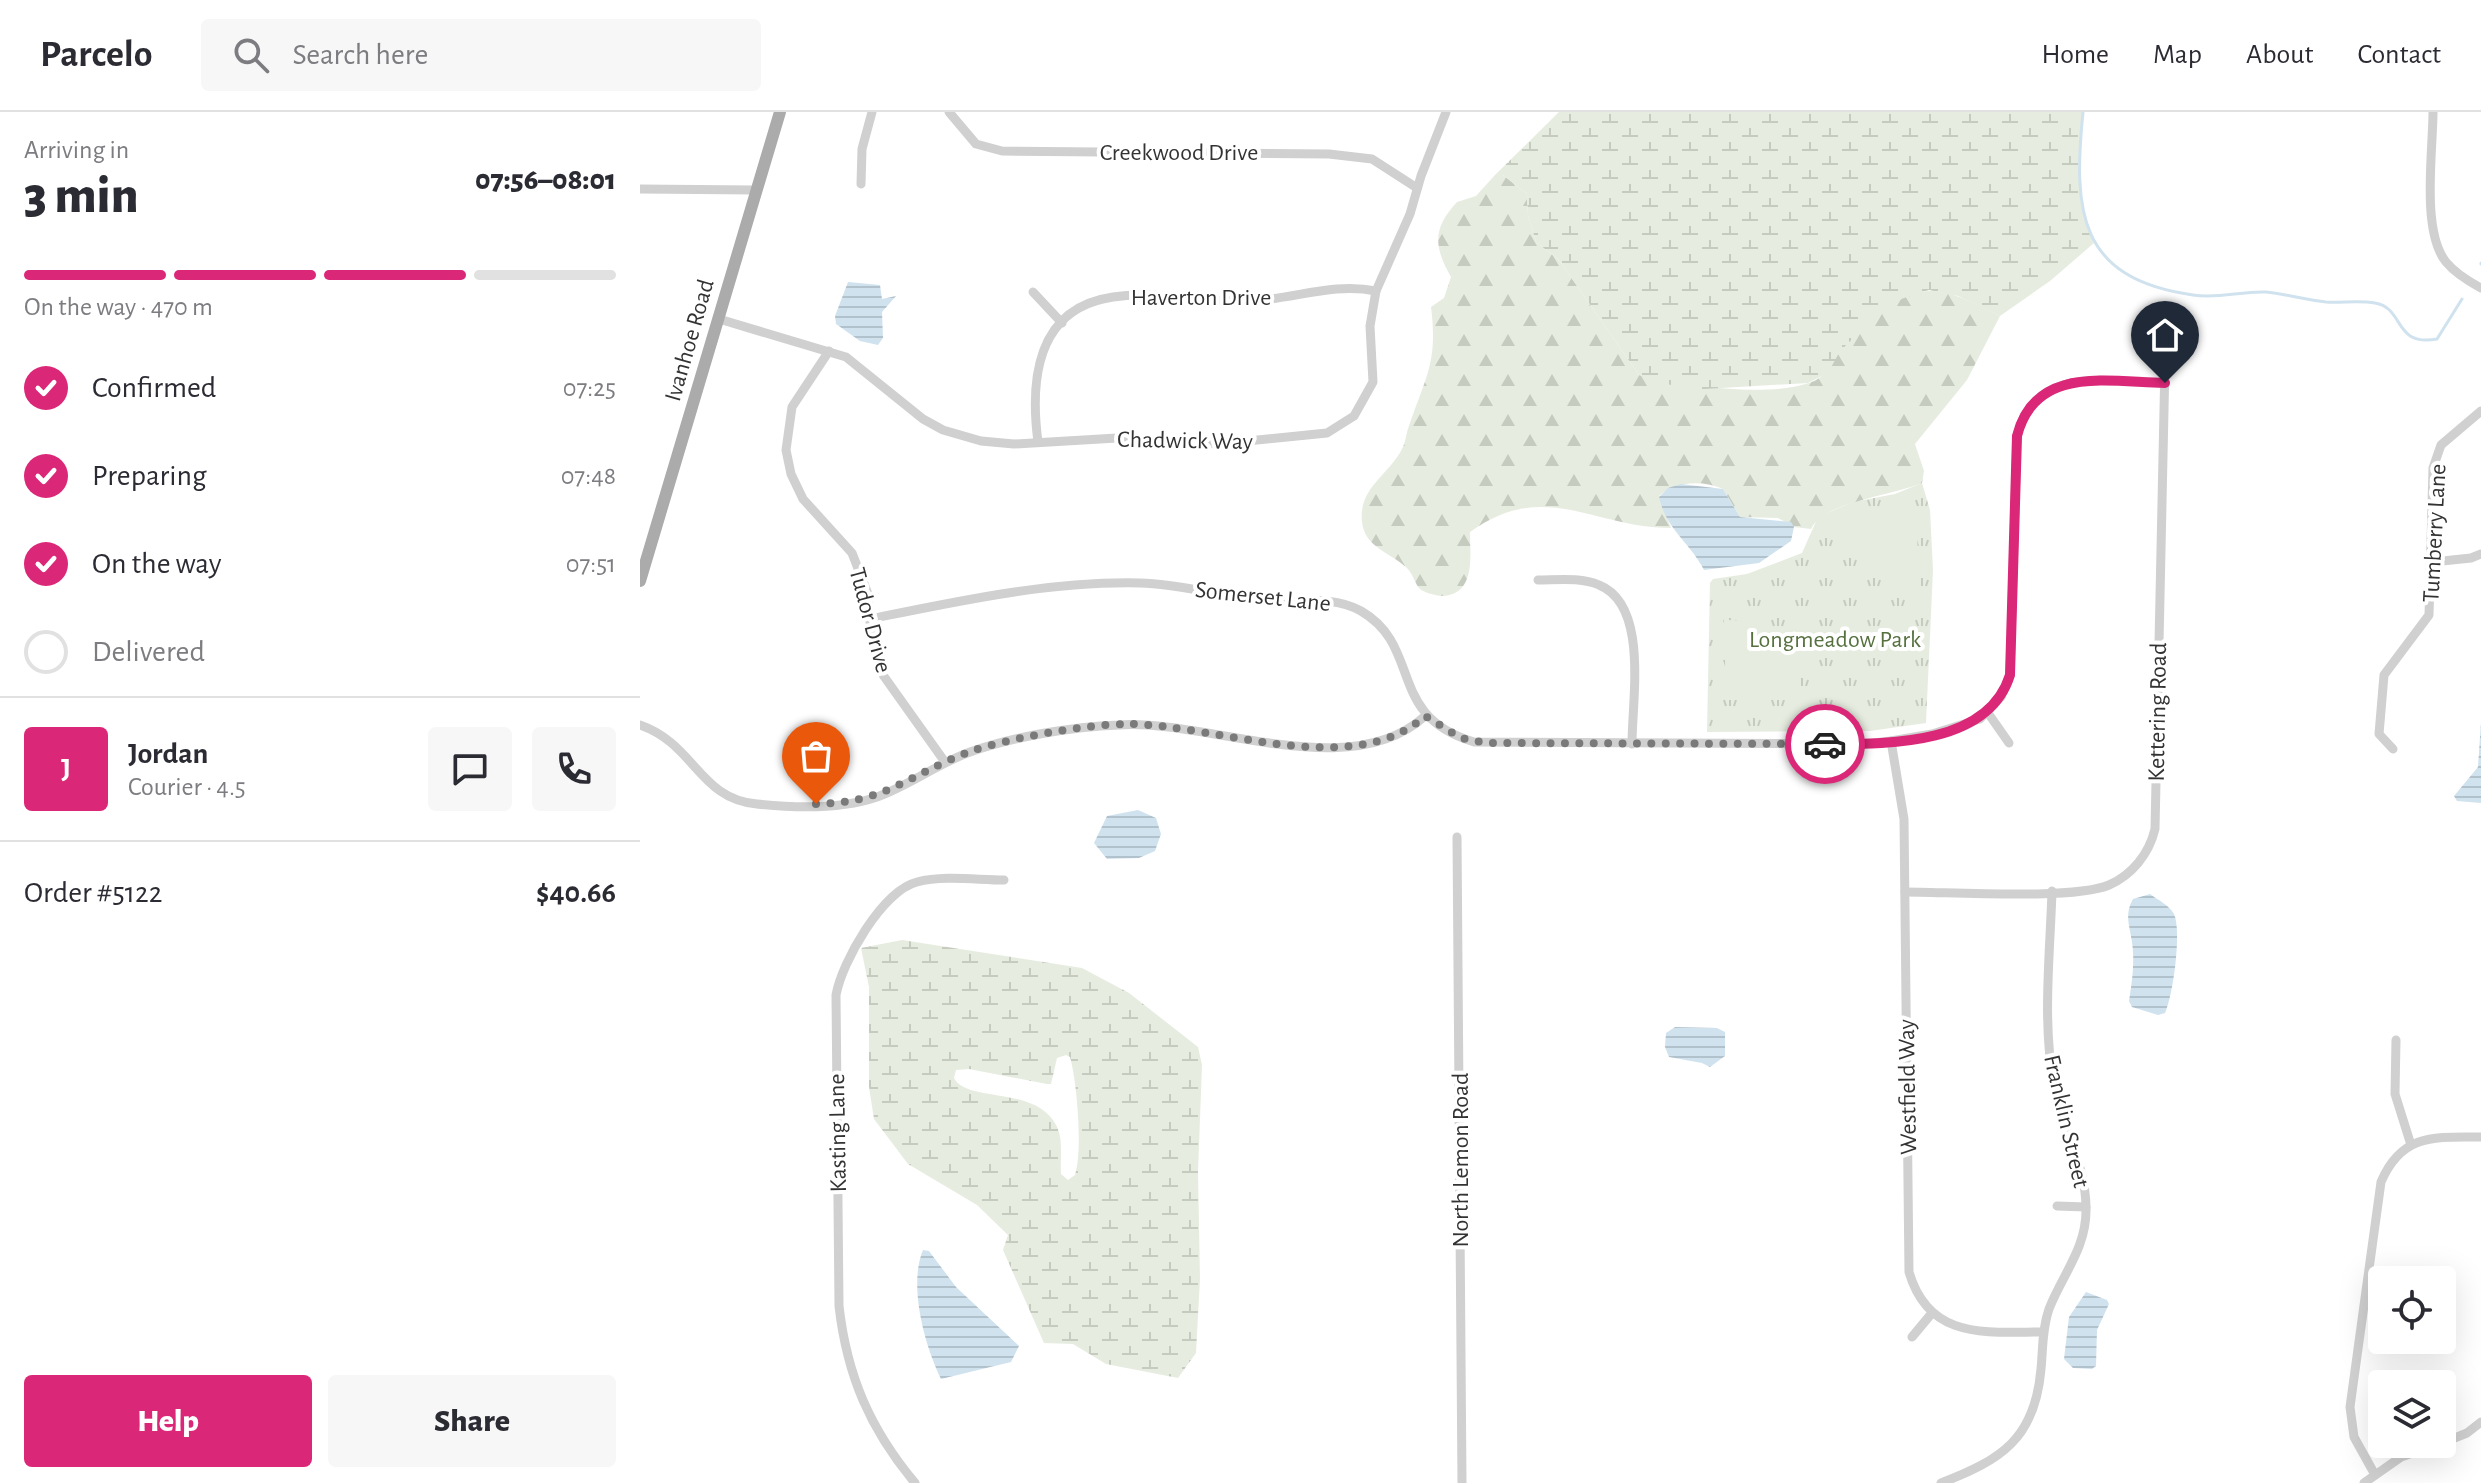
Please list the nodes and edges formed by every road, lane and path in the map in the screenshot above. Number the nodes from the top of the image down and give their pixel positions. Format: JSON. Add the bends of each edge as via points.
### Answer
{"nodes":[{"id":1,"x":780,"y":112,"type":"edge"},
{"id":2,"x":872,"y":112,"type":"edge"},
{"id":3,"x":949,"y":112,"type":"edge"},
{"id":4,"x":1446,"y":112,"type":"edge"},
{"id":5,"x":2433,"y":112,"type":"edge"},
{"id":6,"x":861,"y":184,"type":"dead end"},
{"id":7,"x":1417,"y":188,"type":"junction"},
{"id":8,"x":640,"y":189,"type":"edge"},
{"id":9,"x":755,"y":190,"type":"junction"},
{"id":10,"x":2481,"y":288,"type":"edge"},
{"id":11,"x":1376,"y":291,"type":"junction"},
{"id":12,"x":1033,"y":292,"type":"dead end"},
{"id":13,"x":2166,"y":317,"type":"dead end"},
{"id":14,"x":719,"y":319,"type":"junction"},
{"id":15,"x":1062,"y":323,"type":"junction"},
{"id":16,"x":829,"y":351,"type":"junction"},
{"id":17,"x":2165,"y":383,"type":"junction"},
{"id":18,"x":2481,"y":411,"type":"edge"},
{"id":19,"x":1038,"y":442,"type":"junction"},
{"id":20,"x":2481,"y":554,"type":"edge"},
{"id":21,"x":2433,"y":562,"type":"junction"},
{"id":22,"x":1538,"y":580,"type":"dead end"},
{"id":23,"x":640,"y":581,"type":"edge"},
{"id":24,"x":870,"y":619,"type":"junction"},
{"id":25,"x":1988,"y":713,"type":"junction"},
{"id":26,"x":1425,"y":716,"type":"junction"},
{"id":27,"x":640,"y":725,"type":"edge"},
{"id":28,"x":1891,"y":741,"type":"junction"},
{"id":29,"x":2009,"y":743,"type":"dead end"},
{"id":30,"x":1632,"y":744,"type":"junction"},
{"id":31,"x":2393,"y":749,"type":"dead end"},
{"id":32,"x":945,"y":762,"type":"junction"},
{"id":33,"x":1457,"y":837,"type":"dead end"},
{"id":34,"x":1004,"y":880,"type":"dead end"},
{"id":35,"x":2052,"y":891,"type":"junction"},
{"id":36,"x":1905,"y":892,"type":"junction"},
{"id":37,"x":2396,"y":1040,"type":"dead end"},
{"id":38,"x":2481,"y":1137,"type":"edge"},
{"id":39,"x":2411,"y":1145,"type":"junction"},
{"id":40,"x":2057,"y":1206,"type":"dead end"},
{"id":41,"x":2086,"y":1207,"type":"junction"},
{"id":42,"x":1932,"y":1313,"type":"junction"},
{"id":43,"x":2043,"y":1332,"type":"junction"},
{"id":44,"x":1912,"y":1337,"type":"dead end"},
{"id":45,"x":2481,"y":1422,"type":"edge"},
{"id":46,"x":2456,"y":1437,"type":"edge"},
{"id":47,"x":2399,"y":1458,"type":"edge"},
{"id":48,"x":2374,"y":1473,"type":"junction"},
{"id":49,"x":915,"y":1483,"type":"edge"},
{"id":50,"x":1462,"y":1483,"type":"edge"},
{"id":51,"x":1941,"y":1483,"type":"edge"},
{"id":52,"x":2364,"y":1483,"type":"edge"}],
"edges":[{"from":1,"to":9,"type":"main road","name":"Ivanhoe Road"},
{"from":2,"to":6,"type":"street","via":[[862,149]]},
{"from":3,"to":7,"type":"street","name":"Creekwood Drive","via":[[976,144],[1002,151],[1329,154],[1372,159]]},
{"from":4,"to":7,"type":"street","name":"Chadwick Way"},
{"from":5,"to":10,"type":"street","via":[[2436,243],[2452,269]]},
{"from":7,"to":11,"type":"street","name":"Chadwick Way"},
{"from":8,"to":9,"type":"street"},
{"from":9,"to":14,"type":"main road","name":"Ivanhoe Road"},
{"from":11,"to":15,"type":"street","name":"Haverton Drive","via":[[1329,288],[1252,301],[1115,296]]},
{"from":11,"to":19,"type":"street","name":"Chadwick Way","via":[[1370,326],[1373,382],[1363,405],[1335,430],[1231,443],[1117,438]]},
{"from":12,"to":15,"type":"street"},
{"from":13,"to":17,"type":"street","name":"Kettering Road"},
{"from":14,"to":16,"type":"street","name":"Chadwick Way"},
{"from":14,"to":23,"type":"main road","name":"Ivanhoe Road"},
{"from":15,"to":19,"type":"street","name":"Haverton Drive","via":[[1037,366],[1033,404]]},
{"from":16,"to":19,"type":"street","name":"Chadwick Way","via":[[861,367],[908,409],[943,430],[981,441]]},
{"from":16,"to":24,"type":"street","name":"Tudor Drive","via":[[792,407],[788,463],[803,499],[852,553],[864,577]]},
{"from":17,"to":25,"type":"street","via":[[2065,383],[2041,394],[2027,409],[2017,436],[2010,675]]},
{"from":17,"to":35,"type":"street","name":"Kettering Road","via":[[2155,829],[2142,859],[2125,876],[2098,888]]},
{"from":18,"to":21,"type":"street","name":"Tumberry Lane","via":[[2441,445],[2433,468]]},
{"from":20,"to":21,"type":"street"},
{"from":21,"to":31,"type":"street","name":"Tumberry Lane","via":[[2429,615],[2384,675],[2379,734]]},
{"from":22,"to":30,"type":"street","via":[[1598,584],[1627,609],[1633,629]]},
{"from":24,"to":26,"type":"street","name":"Somerset Lane","via":[[1096,583],[1161,584],[1256,600],[1329,602],[1361,611],[1382,628]]},
{"from":24,"to":32,"type":"street","name":"Tudor Drive","via":[[883,675]]},
{"from":25,"to":28,"type":"street","via":[[1970,724]]},
{"from":25,"to":29,"type":"street"},
{"from":26,"to":30,"type":"street","via":[[1474,742]]},
{"from":26,"to":32,"type":"street","via":[[1403,733],[1371,744],[1275,744],[1121,724],[1004,743]]},
{"from":27,"to":32,"type":"street","via":[[672,740],[722,793],[756,804],[857,802]]},
{"from":28,"to":30,"type":"street"},
{"from":28,"to":36,"type":"street","name":"Westfield Way","via":[[1904,819]]},
{"from":33,"to":50,"type":"street","name":"North Lemon Road"},
{"from":34,"to":49,"type":"street","name":"Kasting Lane","via":[[918,882],[905,887],[851,952],[836,995],[843,1345],[872,1425]]},
{"from":35,"to":36,"type":"street","name":"Kettering Road"},
{"from":35,"to":41,"type":"street","name":"Franklin Street","via":[[2051,1070],[2083,1170]]},
{"from":36,"to":42,"type":"street","name":"Westfield Way","via":[[1909,1272]]},
{"from":37,"to":39,"type":"street","via":[[2395,1094]]},
{"from":38,"to":39,"type":"street","via":[[2428,1138]]},
{"from":39,"to":48,"type":"street","via":[[2395,1157],[2381,1182],[2350,1407],[2354,1437]]},
{"from":40,"to":41,"type":"street"},
{"from":41,"to":43,"type":"street","name":"Franklin Street","via":[[2082,1242]]},
{"from":42,"to":43,"type":"street","via":[[1960,1329]]},
{"from":42,"to":44,"type":"street"},
{"from":43,"to":51,"type":"street","name":"Franklin Street","via":[[2037,1398],[2021,1434],[1996,1459]]},
{"from":45,"to":46,"type":"street"},
{"from":47,"to":48,"type":"street"},
{"from":48,"to":52,"type":"street"}]}
